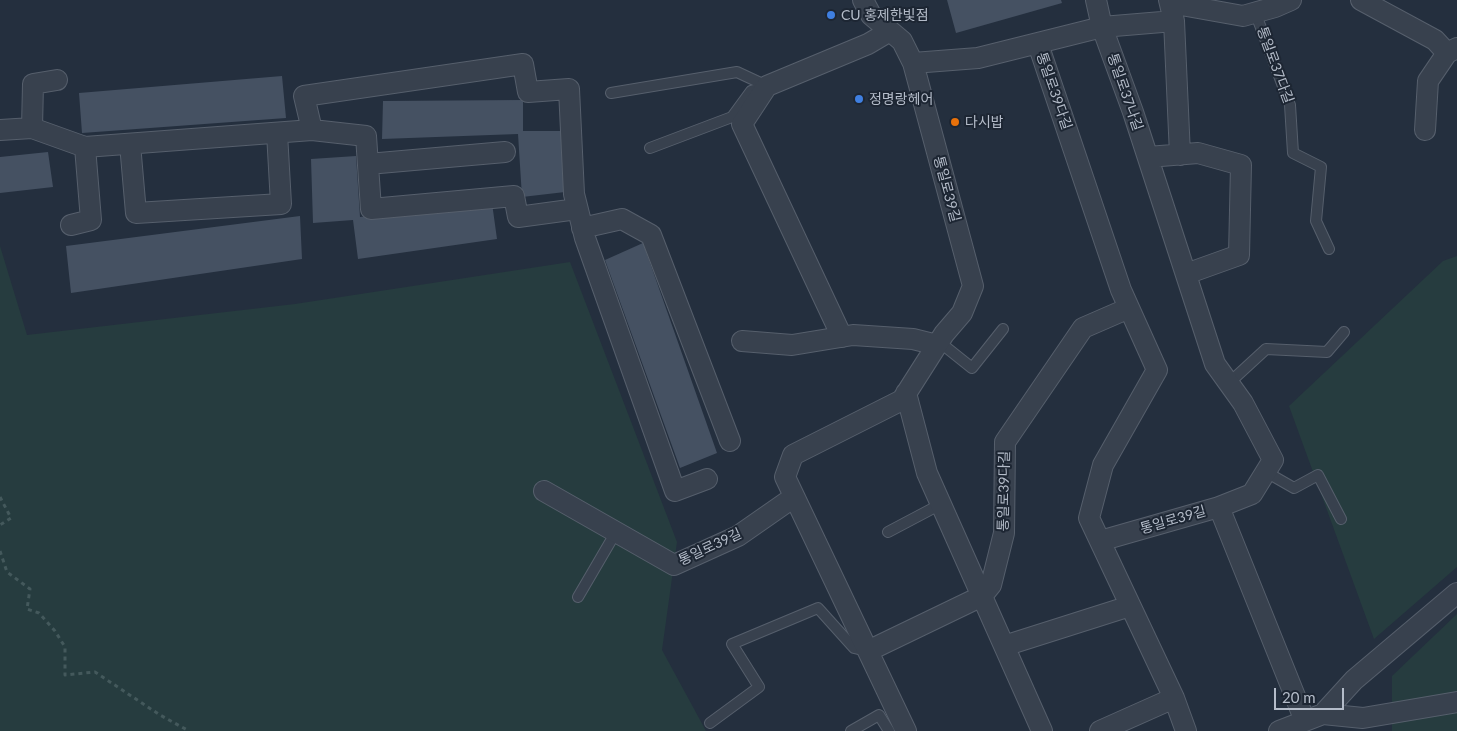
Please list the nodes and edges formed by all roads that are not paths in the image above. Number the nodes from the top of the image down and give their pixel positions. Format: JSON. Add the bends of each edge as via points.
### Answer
{"nodes":[{"id":1,"x":863,"y":0,"type":"edge"},
{"id":2,"x":1096,"y":0,"type":"edge"},
{"id":3,"x":1291,"y":0,"type":"edge"},
{"id":4,"x":1361,"y":0,"type":"edge"},
{"id":5,"x":1171,"y":8,"type":"edge"},
{"id":6,"x":1256,"y":12,"type":"junction"},
{"id":7,"x":1102,"y":27,"type":"junction"},
{"id":8,"x":890,"y":31,"type":"junction"},
{"id":9,"x":1038,"y":44,"type":"junction"},
{"id":10,"x":1452,"y":51,"type":"edge"},
{"id":11,"x":913,"y":63,"type":"junction"},
{"id":12,"x":57,"y":80,"type":"dead end"},
{"id":13,"x":766,"y":86,"type":"junction"},
{"id":14,"x":611,"y":93,"type":"dead end"},
{"id":15,"x":32,"y":128,"type":"junction"},
{"id":16,"x":0,"y":130,"type":"edge"},
{"id":17,"x":312,"y":130,"type":"junction"},
{"id":18,"x":1425,"y":130,"type":"dead end"},
{"id":19,"x":277,"y":133,"type":"junction"},
{"id":20,"x":130,"y":144,"type":"junction"},
{"id":21,"x":85,"y":148,"type":"junction"},
{"id":22,"x":650,"y":148,"type":"dead end"},
{"id":23,"x":505,"y":152,"type":"dead end"},
{"id":24,"x":1180,"y":155,"type":"junction"},
{"id":25,"x":1148,"y":157,"type":"junction"},
{"id":26,"x":368,"y":164,"type":"junction"},
{"id":27,"x":580,"y":218,"type":"junction"},
{"id":28,"x":71,"y":225,"type":"dead end"},
{"id":29,"x":1329,"y":249,"type":"dead end"},
{"id":30,"x":1186,"y":274,"type":"junction"},
{"id":31,"x":1129,"y":308,"type":"junction"},
{"id":32,"x":1003,"y":329,"type":"dead end"},
{"id":33,"x":1344,"y":332,"type":"dead end"},
{"id":34,"x":842,"y":337,"type":"junction"},
{"id":35,"x":742,"y":341,"type":"dead end"},
{"id":36,"x":937,"y":345,"type":"junction"},
{"id":37,"x":1229,"y":383,"type":"junction"},
{"id":38,"x":906,"y":393,"type":"junction"},
{"id":39,"x":730,"y":441,"type":"dead end"},
{"id":40,"x":1266,"y":472,"type":"junction"},
{"id":41,"x":707,"y":479,"type":"dead end"},
{"id":42,"x":544,"y":491,"type":"dead end"},
{"id":43,"x":794,"y":497,"type":"junction"},
{"id":44,"x":941,"y":504,"type":"junction"},
{"id":45,"x":1219,"y":507,"type":"junction"},
{"id":46,"x":1341,"y":519,"type":"dead end"},
{"id":47,"x":616,"y":532,"type":"junction"},
{"id":48,"x":888,"y":532,"type":"dead end"},
{"id":49,"x":1100,"y":541,"type":"junction"},
{"id":50,"x":1457,"y":593,"type":"edge"},
{"id":51,"x":982,"y":596,"type":"junction"},
{"id":52,"x":578,"y":597,"type":"dead end"},
{"id":53,"x":1130,"y":606,"type":"junction"},
{"id":54,"x":1004,"y":646,"type":"junction"},
{"id":55,"x":868,"y":651,"type":"junction"},
{"id":56,"x":1174,"y":698,"type":"junction"},
{"id":57,"x":1457,"y":702,"type":"edge"},
{"id":58,"x":1314,"y":717,"type":"junction"},
{"id":59,"x":710,"y":724,"type":"dead end"},
{"id":60,"x":851,"y":731,"type":"edge"},
{"id":61,"x":889,"y":731,"type":"edge"},
{"id":62,"x":906,"y":731,"type":"edge"},
{"id":63,"x":1042,"y":731,"type":"edge"},
{"id":64,"x":1100,"y":731,"type":"edge"},
{"id":65,"x":1186,"y":731,"type":"edge"},
{"id":66,"x":1279,"y":731,"type":"edge"}],
"edges":[{"from":1,"to":8,"type":"street","name":"통일로39길","via":[[871,15]]},
{"from":2,"to":7,"type":"street","name":"통일로37나길"},
{"from":3,"to":6,"type":"street","name":"통일로37다길"},
{"from":4,"to":10,"type":"street"},
{"from":5,"to":6,"type":"street","name":"통일로37다길","via":[[1243,16]]},
{"from":5,"to":7,"type":"street"},
{"from":5,"to":24,"type":"street"},
{"from":6,"to":29,"type":"lane","name":"통일로37다길","via":[[1290,105],[1294,153],[1321,166],[1316,221]]},
{"from":7,"to":9,"type":"street","name":"통일로39다길"},
{"from":7,"to":25,"type":"street","name":"통일로37나길"},
{"from":8,"to":11,"type":"street","name":"통일로39길","via":[[902,41]]},
{"from":8,"to":13,"type":"street","via":[[868,44]]},
{"from":9,"to":11,"type":"street","name":"통일로39다길","via":[[978,58]]},
{"from":9,"to":31,"type":"street","name":"통일로39다길"},
{"from":10,"to":18,"type":"street","via":[[1428,81]]},
{"from":11,"to":36,"type":"street","name":"통일로39길","via":[[973,286],[962,313]]},
{"from":12,"to":15,"type":"street","via":[[33,84]]},
{"from":13,"to":14,"type":"lane","via":[[737,72]]},
{"from":13,"to":22,"type":"lane","via":[[751,90],[732,117]]},
{"from":13,"to":34,"type":"street","via":[[742,124]]},
{"from":15,"to":16,"type":"street"},
{"from":15,"to":21,"type":"street"},
{"from":17,"to":19,"type":"street"},
{"from":17,"to":26,"type":"street","via":[[366,136]]},
{"from":17,"to":27,"type":"street","via":[[304,96],[523,64],[528,92],[569,89],[574,194]]},
{"from":19,"to":20,"type":"street"},
{"from":19,"to":20,"type":"street","via":[[281,204],[136,213]]},
{"from":20,"to":21,"type":"street"},
{"from":21,"to":28,"type":"street","via":[[91,220]]},
{"from":23,"to":26,"type":"street"},
{"from":24,"to":25,"type":"street"},
{"from":24,"to":30,"type":"street","via":[[1198,153],[1241,165],[1239,255]]},
{"from":25,"to":30,"type":"street","name":"통일로37나길"},
{"from":26,"to":27,"type":"street","via":[[372,208],[514,196],[518,217]]},
{"from":27,"to":39,"type":"street","via":[[622,219],[651,235]]},
{"from":27,"to":41,"type":"street","via":[[675,491]]},
{"from":30,"to":37,"type":"street","name":"통일로37나길","via":[[1215,364]]},
{"from":31,"to":49,"type":"street","name":"통일로39다길","via":[[1156,370],[1103,465],[1089,518]]},
{"from":31,"to":51,"type":"street","name":"통일로39다길","via":[[1084,328],[1005,442],[1004,533],[991,585]]},
{"from":32,"to":36,"type":"lane","via":[[972,368],[947,348]]},
{"from":33,"to":37,"type":"lane","via":[[1327,352],[1266,348]]},
{"from":34,"to":35,"type":"street","via":[[792,345]]},
{"from":34,"to":36,"type":"street","via":[[913,339]]},
{"from":36,"to":38,"type":"street","name":"통일로39길"},
{"from":37,"to":40,"type":"street","name":"통일로37나길","via":[[1244,403],[1273,460]]},
{"from":38,"to":43,"type":"street","name":"통일로39길","via":[[902,400],[793,455],[785,478]]},
{"from":38,"to":44,"type":"street","via":[[927,473]]},
{"from":40,"to":45,"type":"street","name":"통일로37나길","via":[[1252,494]]},
{"from":40,"to":46,"type":"lane","via":[[1294,488],[1318,476]]},
{"from":42,"to":47,"type":"street","name":"통일로39길"},
{"from":43,"to":47,"type":"street","name":"통일로39길","via":[[738,536],[674,565]]},
{"from":43,"to":55,"type":"street","name":"통일로39길"},
{"from":44,"to":48,"type":"lane"},
{"from":44,"to":51,"type":"street"},
{"from":45,"to":49,"type":"street","name":"통일로39길"},
{"from":45,"to":58,"type":"street","name":"통일로39길"},
{"from":47,"to":52,"type":"lane"},
{"from":49,"to":53,"type":"street"},
{"from":50,"to":58,"type":"street"},
{"from":51,"to":54,"type":"street"},
{"from":51,"to":55,"type":"street"},
{"from":53,"to":54,"type":"street"},
{"from":53,"to":56,"type":"street"},
{"from":54,"to":63,"type":"street"},
{"from":55,"to":59,"type":"lane","via":[[854,648],[818,608],[732,644],[758,687]]},
{"from":55,"to":62,"type":"street","name":"통일로39길"},
{"from":56,"to":64,"type":"street"},
{"from":56,"to":65,"type":"street"},
{"from":57,"to":58,"type":"street","via":[[1362,718]]},
{"from":58,"to":66,"type":"street"},
{"from":60,"to":61,"type":"lane","via":[[879,715]]}]}
